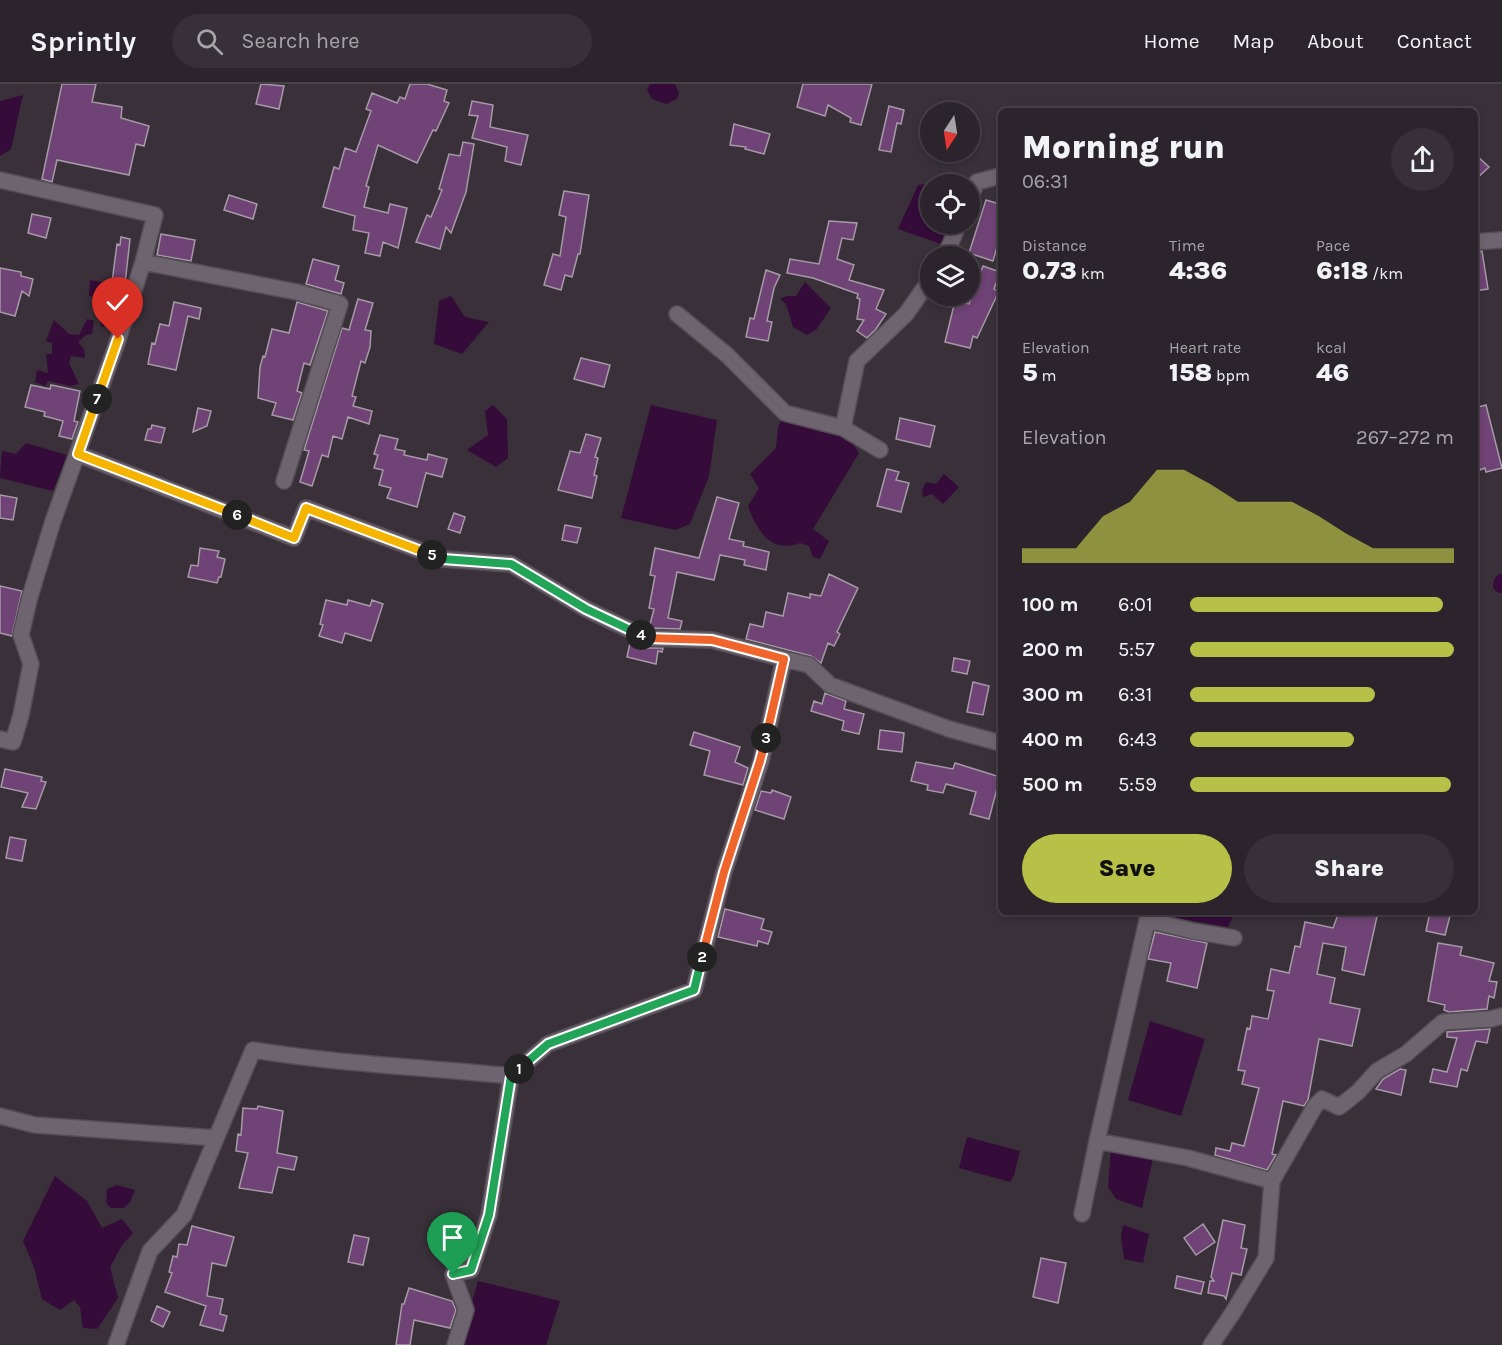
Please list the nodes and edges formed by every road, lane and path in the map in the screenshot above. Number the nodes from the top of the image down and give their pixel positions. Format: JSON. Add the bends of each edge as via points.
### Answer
{"nodes":[{"id":1,"x":998,"y":177,"type":"edge"},
{"id":2,"x":0,"y":180,"type":"edge"},
{"id":3,"x":980,"y":181,"type":"edge"},
{"id":4,"x":1502,"y":240,"type":"edge"},
{"id":5,"x":1478,"y":242,"type":"edge"},
{"id":6,"x":143,"y":262,"type":"junction"},
{"id":7,"x":920,"y":294,"type":"edge"},
{"id":8,"x":677,"y":314,"type":"dead end"},
{"id":9,"x":843,"y":428,"type":"junction"},
{"id":10,"x":880,"y":450,"type":"dead end"},
{"id":11,"x":78,"y":454,"type":"junction"},
{"id":12,"x":284,"y":481,"type":"dead end"},
{"id":13,"x":784,"y":659,"type":"junction"},
{"id":14,"x":0,"y":739,"type":"edge"},
{"id":15,"x":998,"y":742,"type":"edge"},
{"id":16,"x":1148,"y":916,"type":"edge"},
{"id":17,"x":1234,"y":938,"type":"dead end"},
{"id":18,"x":1502,"y":1016,"type":"edge"},
{"id":19,"x":511,"y":1076,"type":"junction"},
{"id":20,"x":0,"y":1116,"type":"edge"},
{"id":21,"x":216,"y":1138,"type":"junction"},
{"id":22,"x":1097,"y":1141,"type":"junction"},
{"id":23,"x":1272,"y":1181,"type":"junction"},
{"id":24,"x":1082,"y":1214,"type":"dead end"},
{"id":25,"x":116,"y":1345,"type":"edge"},
{"id":26,"x":455,"y":1345,"type":"edge"},
{"id":27,"x":1210,"y":1345,"type":"edge"}],
"edges":[{"from":1,"to":3,"type":"street"},
{"from":2,"to":6,"type":"street","via":[[155,215]]},
{"from":4,"to":5,"type":"street"},
{"from":6,"to":11,"type":"street"},
{"from":6,"to":12,"type":"street","via":[[340,304]]},
{"from":7,"to":9,"type":"street","via":[[906,314],[858,361]]},
{"from":8,"to":9,"type":"street","via":[[727,355],[785,413]]},
{"from":9,"to":10,"type":"street"},
{"from":11,"to":13,"type":"street","via":[[294,538],[306,508],[443,559],[511,564],[586,609],[647,638],[712,640]]},
{"from":11,"to":14,"type":"street","via":[[53,520],[21,635],[32,664],[21,715],[13,742]]},
{"from":13,"to":15,"type":"street","via":[[809,665],[830,685],[949,729]]},
{"from":13,"to":19,"type":"street","via":[[760,761],[724,872],[694,990],[548,1044]]},
{"from":16,"to":17,"type":"street","via":[[1193,931]]},
{"from":16,"to":22,"type":"street"},
{"from":18,"to":23,"type":"street","via":[[1443,1022],[1406,1054],[1377,1071],[1339,1107],[1323,1098]]},
{"from":19,"to":21,"type":"street","via":[[309,1060],[253,1050]]},
{"from":19,"to":26,"type":"street","via":[[489,1215],[471,1270],[453,1274],[466,1310]]},
{"from":20,"to":21,"type":"street","via":[[35,1125]]},
{"from":21,"to":25,"type":"street","via":[[184,1215],[150,1251]]},
{"from":22,"to":23,"type":"street","via":[[1188,1158]]},
{"from":22,"to":24,"type":"street"},
{"from":23,"to":27,"type":"street","via":[[1266,1258]]}]}
